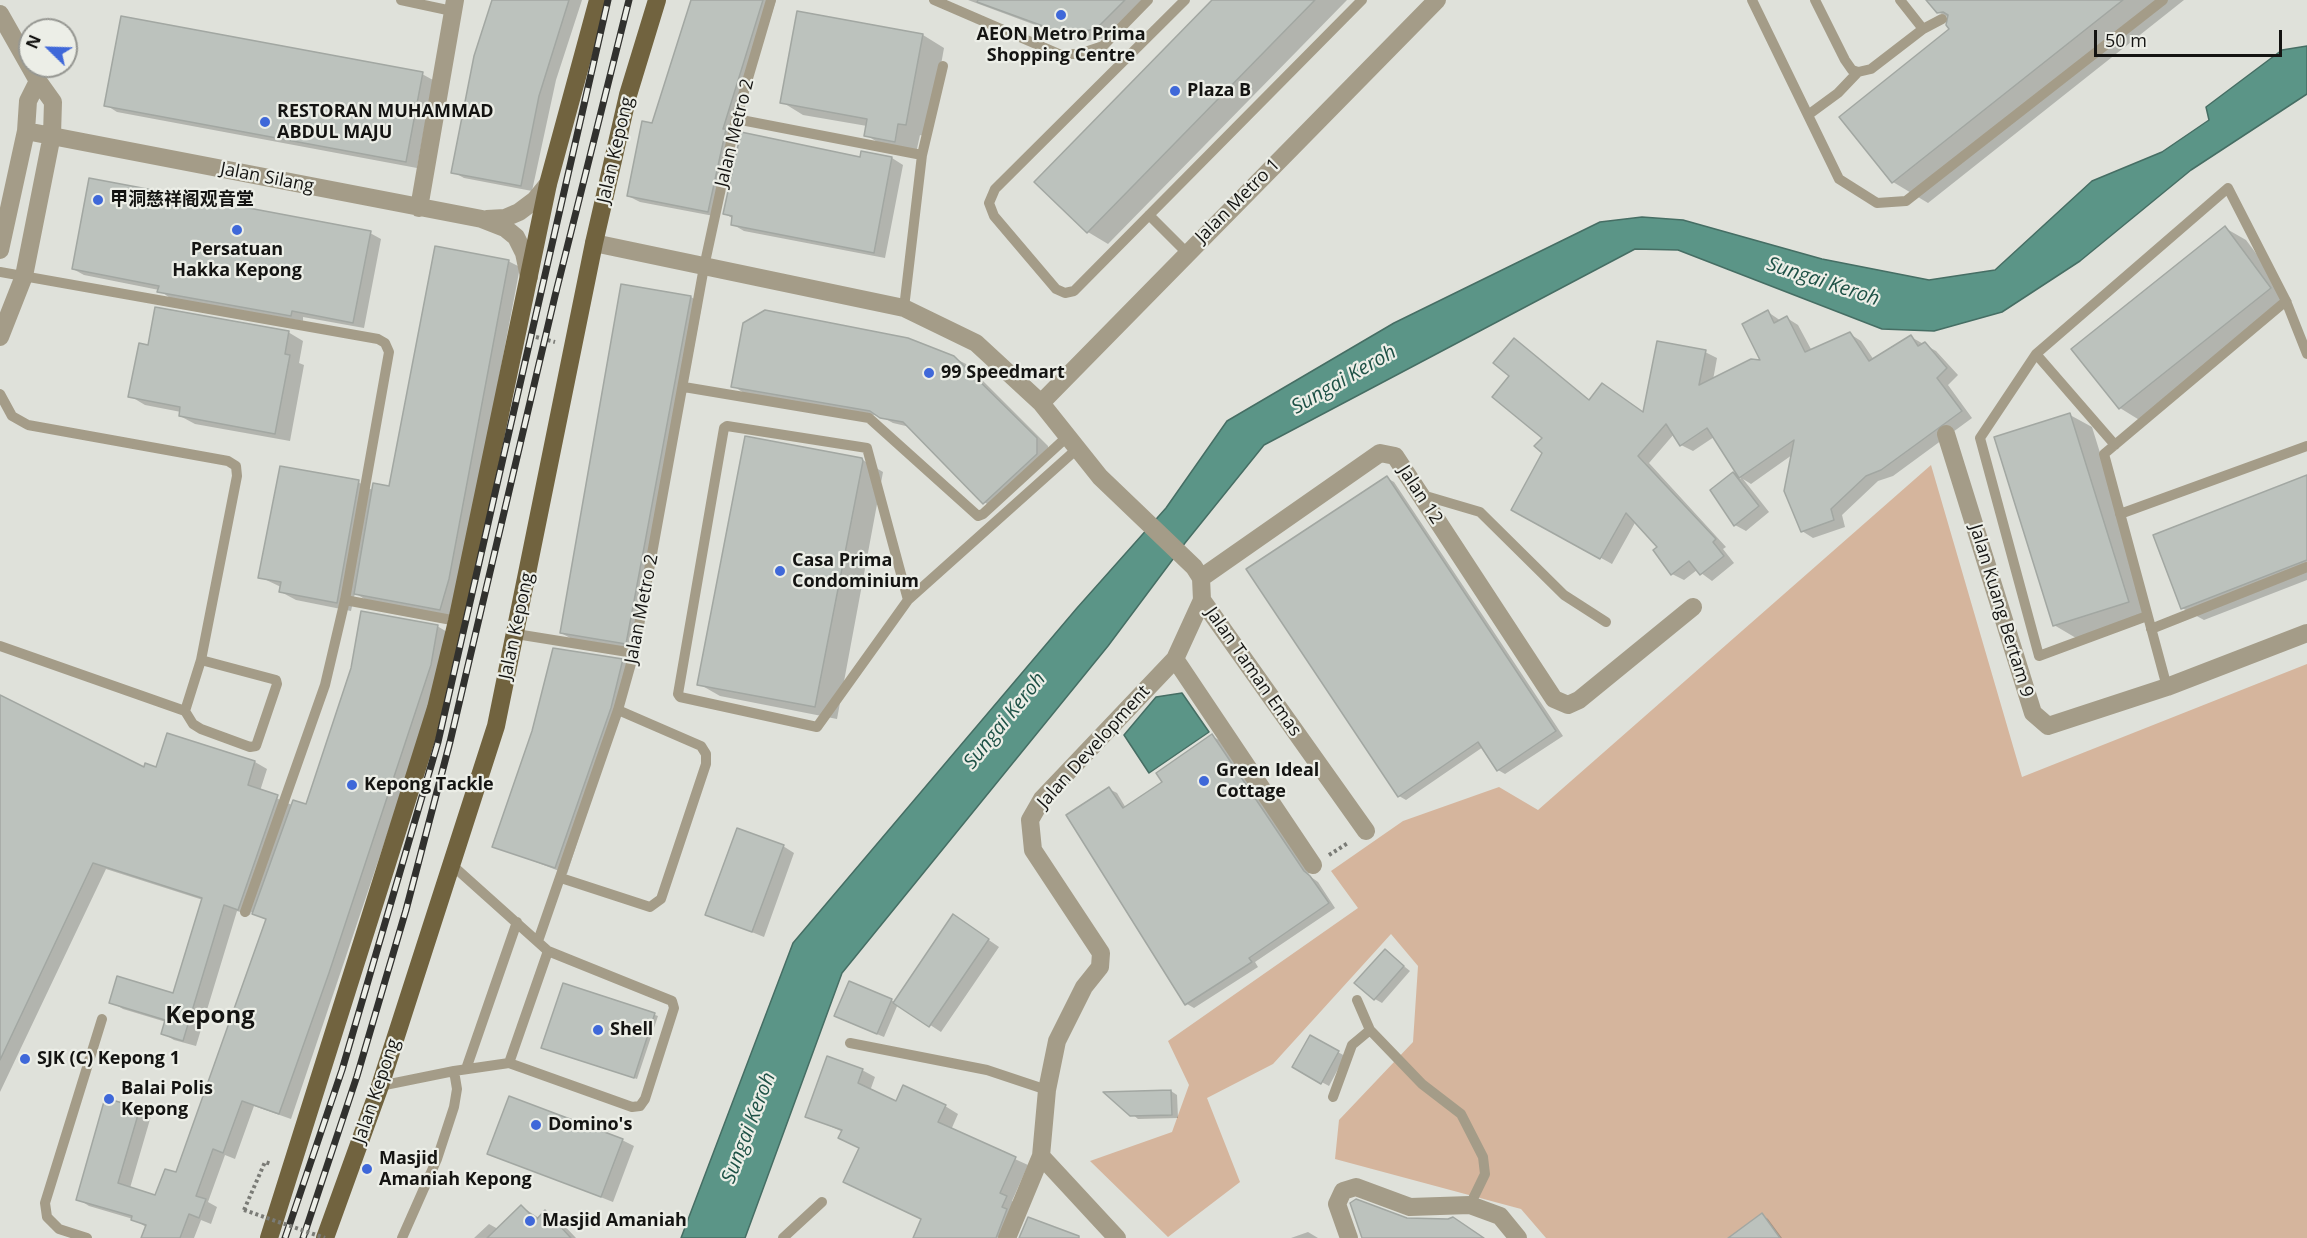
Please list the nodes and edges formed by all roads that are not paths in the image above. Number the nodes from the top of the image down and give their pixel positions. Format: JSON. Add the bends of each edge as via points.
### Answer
{"nodes":[{"id":1,"x":401,"y":0,"type":"edge"},
{"id":2,"x":598,"y":0,"type":"edge"},
{"id":3,"x":657,"y":0,"type":"edge"},
{"id":4,"x":771,"y":0,"type":"edge"},
{"id":5,"x":934,"y":0,"type":"edge"},
{"id":6,"x":1148,"y":0,"type":"edge"},
{"id":7,"x":1185,"y":0,"type":"edge"},
{"id":8,"x":1362,"y":0,"type":"edge"},
{"id":9,"x":1437,"y":0,"type":"edge"},
{"id":10,"x":1752,"y":0,"type":"edge"},
{"id":11,"x":1815,"y":0,"type":"edge"},
{"id":12,"x":1900,"y":0,"type":"edge"},
{"id":13,"x":2163,"y":0,"type":"edge"},
{"id":14,"x":454,"y":5,"type":"edge"},
{"id":15,"x":0,"y":14,"type":"edge"},
{"id":16,"x":1942,"y":19,"type":"dead end"},
{"id":17,"x":1923,"y":28,"type":"junction"},
{"id":18,"x":943,"y":66,"type":"dead end"},
{"id":19,"x":1858,"y":72,"type":"junction"},
{"id":20,"x":38,"y":81,"type":"junction"},
{"id":21,"x":1808,"y":115,"type":"junction"},
{"id":22,"x":736,"y":118,"type":"junction"},
{"id":23,"x":26,"y":131,"type":"junction"},
{"id":24,"x":52,"y":135,"type":"junction"},
{"id":25,"x":922,"y":155,"type":"junction"},
{"id":26,"x":548,"y":184,"type":"junction"},
{"id":27,"x":419,"y":208,"type":"junction"},
{"id":28,"x":1149,"y":215,"type":"junction"},
{"id":29,"x":482,"y":219,"type":"junction"},
{"id":30,"x":594,"y":243,"type":"junction"},
{"id":31,"x":0,"y":250,"type":"edge"},
{"id":32,"x":1187,"y":253,"type":"junction"},
{"id":33,"x":704,"y":267,"type":"junction"},
{"id":34,"x":0,"y":272,"type":"edge"},
{"id":35,"x":24,"y":276,"type":"junction"},
{"id":36,"x":529,"y":277,"type":"junction"},
{"id":37,"x":2286,"y":301,"type":"junction"},
{"id":38,"x":904,"y":308,"type":"junction"},
{"id":39,"x":0,"y":337,"type":"edge"},
{"id":40,"x":2036,"y":354,"type":"junction"},
{"id":41,"x":2307,"y":354,"type":"edge"},
{"id":42,"x":684,"y":387,"type":"junction"},
{"id":43,"x":0,"y":394,"type":"edge"},
{"id":44,"x":1041,"y":403,"type":"junction"},
{"id":45,"x":1946,"y":434,"type":"dead end"},
{"id":46,"x":1073,"y":442,"type":"junction"},
{"id":47,"x":2115,"y":445,"type":"junction"},
{"id":48,"x":2307,"y":446,"type":"edge"},
{"id":49,"x":1419,"y":494,"type":"junction"},
{"id":50,"x":2120,"y":514,"type":"junction"},
{"id":51,"x":2307,"y":567,"type":"edge"},
{"id":52,"x":1197,"y":572,"type":"junction"},
{"id":53,"x":345,"y":600,"type":"junction"},
{"id":54,"x":908,"y":600,"type":"junction"},
{"id":55,"x":1202,"y":600,"type":"junction"},
{"id":56,"x":1693,"y":607,"type":"dead end"},
{"id":57,"x":2147,"y":616,"type":"junction"},
{"id":58,"x":457,"y":621,"type":"junction"},
{"id":59,"x":1606,"y":621,"type":"dead end"},
{"id":60,"x":2151,"y":629,"type":"junction"},
{"id":61,"x":2307,"y":633,"type":"edge"},
{"id":62,"x":516,"y":634,"type":"junction"},
{"id":63,"x":0,"y":646,"type":"edge"},
{"id":64,"x":634,"y":653,"type":"junction"},
{"id":65,"x":1175,"y":659,"type":"junction"},
{"id":66,"x":201,"y":660,"type":"junction"},
{"id":67,"x":2167,"y":687,"type":"junction"},
{"id":68,"x":618,"y":710,"type":"junction"},
{"id":69,"x":185,"y":711,"type":"junction"},
{"id":70,"x":1366,"y":831,"type":"road end"},
{"id":71,"x":453,"y":865,"type":"junction"},
{"id":72,"x":1313,"y":865,"type":"road end"},
{"id":73,"x":561,"y":878,"type":"junction"},
{"id":74,"x":246,"y":912,"type":"dead end"},
{"id":75,"x":517,"y":922,"type":"junction"},
{"id":76,"x":538,"y":941,"type":"junction"},
{"id":77,"x":548,"y":951,"type":"junction"},
{"id":78,"x":1357,"y":1000,"type":"dead end"},
{"id":79,"x":102,"y":1019,"type":"dead end"},
{"id":80,"x":1370,"y":1030,"type":"junction"},
{"id":81,"x":850,"y":1043,"type":"dead end"},
{"id":82,"x":509,"y":1063,"type":"junction"},
{"id":83,"x":460,"y":1070,"type":"junction"},
{"id":84,"x":380,"y":1086,"type":"junction"},
{"id":85,"x":1047,"y":1090,"type":"junction"},
{"id":86,"x":1333,"y":1097,"type":"dead end"},
{"id":87,"x":1041,"y":1156,"type":"junction"},
{"id":88,"x":822,"y":1202,"type":"dead end"},
{"id":89,"x":1470,"y":1205,"type":"junction"},
{"id":90,"x":87,"y":1238,"type":"edge"},
{"id":91,"x":269,"y":1238,"type":"edge"},
{"id":92,"x":325,"y":1238,"type":"edge"},
{"id":93,"x":402,"y":1238,"type":"edge"},
{"id":94,"x":783,"y":1238,"type":"edge"},
{"id":95,"x":1007,"y":1238,"type":"edge"},
{"id":96,"x":1117,"y":1238,"type":"edge"},
{"id":97,"x":1349,"y":1238,"type":"edge"},
{"id":98,"x":1518,"y":1238,"type":"edge"}],
"edges":[{"from":1,"to":14,"type":"lane"},
{"from":2,"to":26,"type":"main road"},
{"from":3,"to":30,"type":"main road","name":"Jalan Kepong","via":[[628,95]]},
{"from":4,"to":22,"type":"lane","name":"Jalan Metro 2"},
{"from":5,"to":6,"type":"lane","via":[[1059,54],[1079,54],[1103,46]]},
{"from":7,"to":28,"type":"lane","via":[[995,189],[989,203],[994,216],[1056,289],[1065,293],[1074,291]]},
{"from":8,"to":28,"type":"lane"},
{"from":9,"to":32,"type":"street","name":"Jalan Metro 1"},
{"from":10,"to":21,"type":"lane"},
{"from":11,"to":19,"type":"lane","via":[[1845,60]]},
{"from":12,"to":17,"type":"lane"},
{"from":13,"to":21,"type":"lane","via":[[1906,201],[1877,203],[1839,179]]},
{"from":14,"to":27,"type":"street"},
{"from":15,"to":20,"type":"street"},
{"from":16,"to":17,"type":"lane"},
{"from":17,"to":19,"type":"lane","via":[[1870,69]]},
{"from":18,"to":25,"type":"lane"},
{"from":19,"to":21,"type":"lane"},
{"from":20,"to":23,"type":"street","via":[[28,101]]},
{"from":20,"to":24,"type":"street","via":[[53,102]]},
{"from":22,"to":25,"type":"lane"},
{"from":22,"to":33,"type":"lane","name":"Jalan Metro 2"},
{"from":23,"to":24,"type":"street","name":"Jalan Silang"},
{"from":23,"to":31,"type":"street"},
{"from":24,"to":27,"type":"street","name":"Jalan Silang"},
{"from":24,"to":35,"type":"street"},
{"from":25,"to":38,"type":"lane"},
{"from":26,"to":29,"type":"street","name":"Jalan Silang","via":[[535,201],[519,212],[505,218]]},
{"from":26,"to":36,"type":"main road"},
{"from":27,"to":29,"type":"street","name":"Jalan Silang"},
{"from":28,"to":32,"type":"lane"},
{"from":29,"to":36,"type":"street","name":"Jalan Silang","via":[[516,237]]},
{"from":30,"to":33,"type":"street"},
{"from":30,"to":62,"type":"main road","name":"Jalan Kepong"},
{"from":32,"to":44,"type":"street","name":"Jalan Metro 1"},
{"from":33,"to":38,"type":"street"},
{"from":33,"to":42,"type":"lane","name":"Jalan Metro 2"},
{"from":34,"to":35,"type":"lane"},
{"from":35,"to":39,"type":"street"},
{"from":35,"to":53,"type":"lane","via":[[385,343],[389,352]]},
{"from":36,"to":58,"type":"main road"},
{"from":37,"to":40,"type":"lane","via":[[2228,188]]},
{"from":37,"to":41,"type":"lane"},
{"from":37,"to":47,"type":"lane"},
{"from":38,"to":44,"type":"street","via":[[976,344]]},
{"from":40,"to":47,"type":"lane"},
{"from":40,"to":57,"type":"lane","via":[[1980,438],[2039,656]]},
{"from":42,"to":46,"type":"lane","via":[[869,418],[978,516]]},
{"from":42,"to":64,"type":"lane","name":"Jalan Metro 2"},
{"from":43,"to":66,"type":"lane","via":[[12,416],[28,425],[228,461],[236,466]]},
{"from":44,"to":46,"type":"street"},
{"from":45,"to":67,"type":"street","name":"Jalan Kuang Bertam 9","via":[[2033,713],[2048,726]]},
{"from":46,"to":52,"type":"street","via":[[1100,477]]},
{"from":46,"to":54,"type":"lane"},
{"from":47,"to":50,"type":"lane","via":[[2104,454]]},
{"from":48,"to":50,"type":"lane"},
{"from":49,"to":52,"type":"street","name":"Jalan 12","via":[[1395,456],[1380,453]]},
{"from":49,"to":56,"type":"street","name":"Jalan 12","via":[[1554,699],[1568,705],[1580,700]]},
{"from":49,"to":59,"type":"lane","via":[[1480,512],[1564,595]]},
{"from":50,"to":57,"type":"lane"},
{"from":51,"to":60,"type":"lane"},
{"from":52,"to":55,"type":"street","name":"Jalan Development"},
{"from":53,"to":58,"type":"lane"},
{"from":53,"to":74,"type":"lane","via":[[325,685]]},
{"from":54,"to":54,"type":"lane","via":[[819,727],[681,697],[678,693],[724,428],[867,448]]},
{"from":55,"to":65,"type":"street","name":"Jalan Development"},
{"from":55,"to":70,"type":"street","name":"Jalan Taman Emas"},
{"from":57,"to":60,"type":"lane"},
{"from":58,"to":91,"type":"main road","via":[[436,708]]},
{"from":60,"to":67,"type":"lane"},
{"from":61,"to":67,"type":"street","name":"Jalan Kuang Bertam 9"},
{"from":62,"to":64,"type":"lane"},
{"from":62,"to":71,"type":"main road","name":"Jalan Kepong","via":[[496,726]]},
{"from":63,"to":69,"type":"lane"},
{"from":64,"to":68,"type":"lane","name":"Jalan Metro 2"},
{"from":65,"to":72,"type":"street"},
{"from":65,"to":85,"type":"street","name":"Jalan Development","via":[[1042,799],[1030,820],[1033,850],[1101,953],[1100,967],[1084,987],[1057,1041]]},
{"from":66,"to":69,"type":"lane"},
{"from":66,"to":69,"type":"lane","via":[[271,677],[278,684],[256,746],[201,729],[192,724]]},
{"from":68,"to":73,"type":"lane","name":"Jalan Metro 2"},
{"from":68,"to":73,"type":"lane","via":[[701,746],[706,754],[661,899],[650,907]]},
{"from":71,"to":75,"type":"lane"},
{"from":71,"to":84,"type":"main road","name":"Jalan Kepong"},
{"from":73,"to":76,"type":"lane","name":"Jalan Metro 2"},
{"from":75,"to":76,"type":"lane"},
{"from":75,"to":83,"type":"lane"},
{"from":76,"to":77,"type":"lane"},
{"from":77,"to":82,"type":"lane"},
{"from":77,"to":82,"type":"lane","via":[[672,1000],[674,1008],[645,1099],[640,1106],[632,1107]]},
{"from":78,"to":80,"type":"lane"},
{"from":79,"to":90,"type":"lane","via":[[45,1203],[47,1217],[59,1229]]},
{"from":80,"to":86,"type":"lane","via":[[1352,1045]]},
{"from":80,"to":89,"type":"lane","via":[[1422,1084],[1461,1114],[1483,1157],[1485,1174]]},
{"from":81,"to":85,"type":"lane","via":[[987,1071]]},
{"from":82,"to":83,"type":"lane"},
{"from":83,"to":84,"type":"lane"},
{"from":83,"to":93,"type":"lane","via":[[454,1107],[437,1159]]},
{"from":84,"to":92,"type":"main road","name":"Jalan Kepong"},
{"from":85,"to":87,"type":"street","name":"Jalan Development"},
{"from":87,"to":95,"type":"street","name":"Jalan Development"},
{"from":87,"to":96,"type":"street"},
{"from":88,"to":94,"type":"lane"},
{"from":89,"to":97,"type":"street","via":[[1410,1207],[1356,1187],[1343,1191],[1337,1204]]},
{"from":89,"to":98,"type":"street","via":[[1500,1216]]}]}
